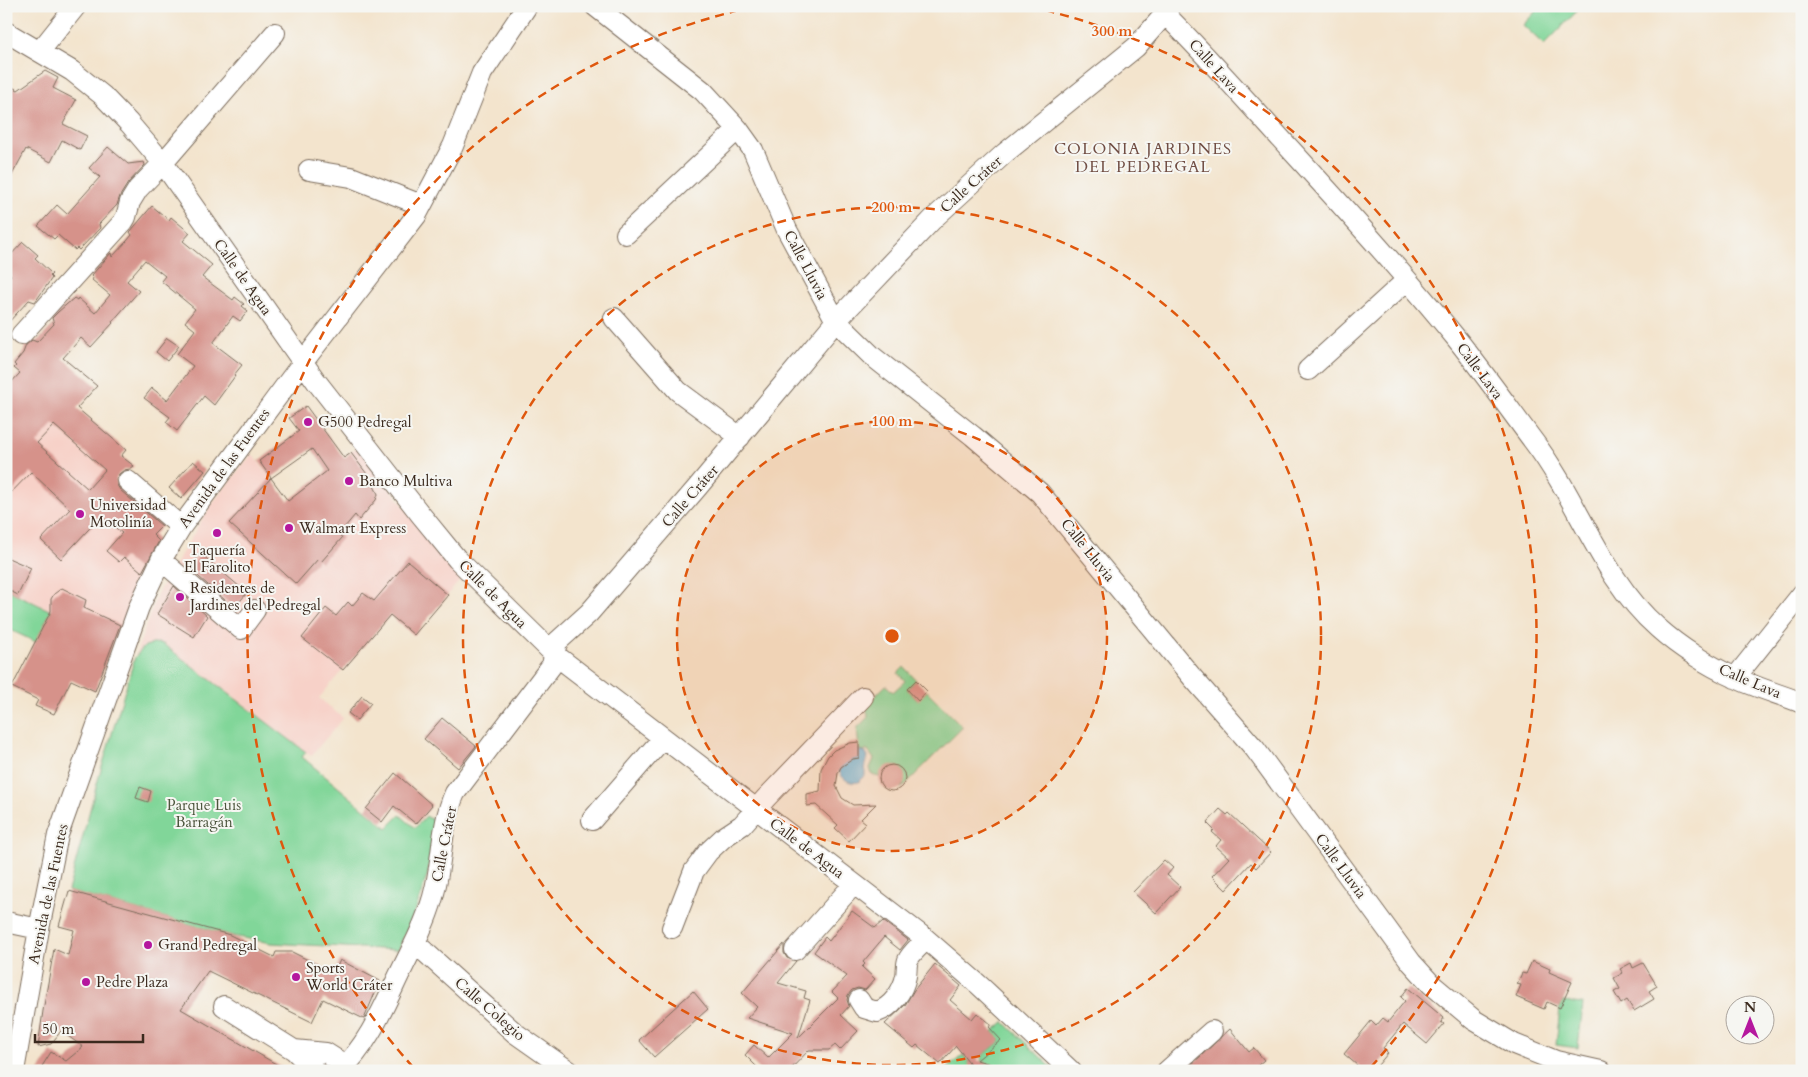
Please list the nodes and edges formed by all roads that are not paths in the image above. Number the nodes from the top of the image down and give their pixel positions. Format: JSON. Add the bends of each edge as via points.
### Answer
{"nodes":[{"id":1,"x":76,"y":6,"type":"edge"},
{"id":2,"x":527,"y":6,"type":"edge"},
{"id":3,"x":595,"y":6,"type":"edge"},
{"id":4,"x":1168,"y":10,"type":"edge"},
{"id":5,"x":6,"y":32,"type":"edge"},
{"id":6,"x":275,"y":33,"type":"dead end"},
{"id":7,"x":40,"y":51,"type":"junction"},
{"id":8,"x":738,"y":129,"type":"junction"},
{"id":9,"x":163,"y":163,"type":"junction"},
{"id":10,"x":309,"y":170,"type":"dead end"},
{"id":11,"x":421,"y":205,"type":"junction"},
{"id":12,"x":626,"y":234,"type":"dead end"},
{"id":13,"x":1407,"y":280,"type":"junction"},
{"id":14,"x":614,"y":318,"type":"dead end"},
{"id":15,"x":836,"y":321,"type":"junction"},
{"id":16,"x":21,"y":335,"type":"dead end"},
{"id":17,"x":303,"y":362,"type":"junction"},
{"id":18,"x":1308,"y":370,"type":"dead end"},
{"id":19,"x":740,"y":437,"type":"junction"},
{"id":20,"x":128,"y":481,"type":"dead end"},
{"id":21,"x":181,"y":527,"type":"junction"},
{"id":22,"x":161,"y":560,"type":"junction"},
{"id":23,"x":1802,"y":594,"type":"edge"},
{"id":24,"x":256,"y":610,"type":"dead end"},
{"id":25,"x":554,"y":654,"type":"junction"},
{"id":26,"x":1734,"y":678,"type":"junction"},
{"id":27,"x":862,"y":698,"type":"dead end"},
{"id":28,"x":1802,"y":702,"type":"edge"},
{"id":29,"x":663,"y":738,"type":"junction"},
{"id":30,"x":756,"y":809,"type":"junction"},
{"id":31,"x":592,"y":820,"type":"dead end"},
{"id":32,"x":854,"y":884,"type":"junction"},
{"id":33,"x":6,"y":922,"type":"edge"},
{"id":34,"x":672,"y":928,"type":"dead end"},
{"id":35,"x":39,"y":929,"type":"junction"},
{"id":36,"x":926,"y":940,"type":"junction"},
{"id":37,"x":415,"y":943,"type":"junction"},
{"id":38,"x":795,"y":950,"type":"dead end"},
{"id":39,"x":859,"y":1000,"type":"dead end"},
{"id":40,"x":224,"y":1006,"type":"dead end"},
{"id":41,"x":1212,"y":1032,"type":"dead end"},
{"id":42,"x":294,"y":1050,"type":"junction"},
{"id":43,"x":342,"y":1068,"type":"edge"},
{"id":44,"x":14,"y":1071,"type":"edge"},
{"id":45,"x":315,"y":1071,"type":"edge"},
{"id":46,"x":569,"y":1071,"type":"edge"},
{"id":47,"x":1071,"y":1071,"type":"edge"},
{"id":48,"x":1167,"y":1071,"type":"edge"},
{"id":49,"x":1601,"y":1071,"type":"edge"}],
"edges":[{"from":1,"to":7,"type":"street"},
{"from":2,"to":11,"type":"street","name":"Avenida de las Fuentes","via":[[482,73],[453,146]]},
{"from":3,"to":8,"type":"street","name":"Calle Lluvia","via":[[703,91]]},
{"from":4,"to":13,"type":"street","name":"Calle Lava"},
{"from":4,"to":15,"type":"street","name":"Calle Cráter","via":[[1136,47],[1005,153],[934,218]]},
{"from":5,"to":7,"type":"street","name":"Calle de Agua"},
{"from":6,"to":9,"type":"street"},
{"from":7,"to":9,"type":"street","name":"Calle de Agua","via":[[102,95]]},
{"from":8,"to":12,"type":"street"},
{"from":8,"to":15,"type":"street","name":"Calle Lluvia","via":[[753,150],[787,230]]},
{"from":9,"to":16,"type":"street","via":[[133,196],[124,222]]},
{"from":9,"to":17,"type":"street","name":"Calle de Agua"},
{"from":10,"to":11,"type":"street","via":[[351,177]]},
{"from":11,"to":17,"type":"street","name":"Avenida de las Fuentes","via":[[416,216]]},
{"from":13,"to":18,"type":"street"},
{"from":13,"to":26,"type":"street","name":"Calle Lava","via":[[1536,444],[1601,556],[1637,607],[1658,629]]},
{"from":14,"to":19,"type":"street","via":[[678,391]]},
{"from":15,"to":19,"type":"street","name":"Calle Cráter"},
{"from":15,"to":49,"type":"street","name":"Calle Lluvia","via":[[872,356],[1040,493],[1255,749],[1411,962],[1432,984],[1474,1020],[1514,1044],[1556,1061]]},
{"from":17,"to":21,"type":"street","name":"Avenida de las Fuentes"},
{"from":17,"to":25,"type":"street","name":"Calle de Agua","via":[[457,559]]},
{"from":19,"to":25,"type":"street","name":"Calle Cráter","via":[[589,613],[556,642]]},
{"from":20,"to":21,"type":"street"},
{"from":21,"to":22,"type":"street","name":"Avenida de las Fuentes"},
{"from":22,"to":24,"type":"street","via":[[241,628]]},
{"from":22,"to":35,"type":"street","name":"Avenida de las Fuentes","via":[[137,614],[58,835]]},
{"from":23,"to":26,"type":"street"},
{"from":25,"to":29,"type":"street","name":"Calle de Agua"},
{"from":25,"to":37,"type":"street","name":"Calle Cráter","via":[[552,665],[455,793],[448,808],[433,898]]},
{"from":26,"to":28,"type":"street","name":"Calle Lava"},
{"from":27,"to":30,"type":"street"},
{"from":29,"to":30,"type":"street","name":"Calle de Agua"},
{"from":29,"to":31,"type":"street"},
{"from":30,"to":32,"type":"street","name":"Calle de Agua"},
{"from":30,"to":34,"type":"street","via":[[700,861]]},
{"from":32,"to":36,"type":"street","name":"Calle de Agua"},
{"from":32,"to":38,"type":"street"},
{"from":33,"to":35,"type":"street"},
{"from":35,"to":44,"type":"street","name":"Avenida de las Fuentes"},
{"from":36,"to":39,"type":"street","via":[[907,961],[902,987],[893,1002],[877,1012],[864,1008]]},
{"from":36,"to":47,"type":"street","name":"Calle de Agua","via":[[980,985]]},
{"from":37,"to":43,"type":"street","name":"Calle Cráter","via":[[368,1036]]},
{"from":37,"to":46,"type":"street","name":"Calle Colegio","via":[[515,1033]]},
{"from":40,"to":42,"type":"street"},
{"from":41,"to":48,"type":"street"},
{"from":42,"to":43,"type":"street","via":[[326,1053]]},
{"from":42,"to":45,"type":"street"}]}
